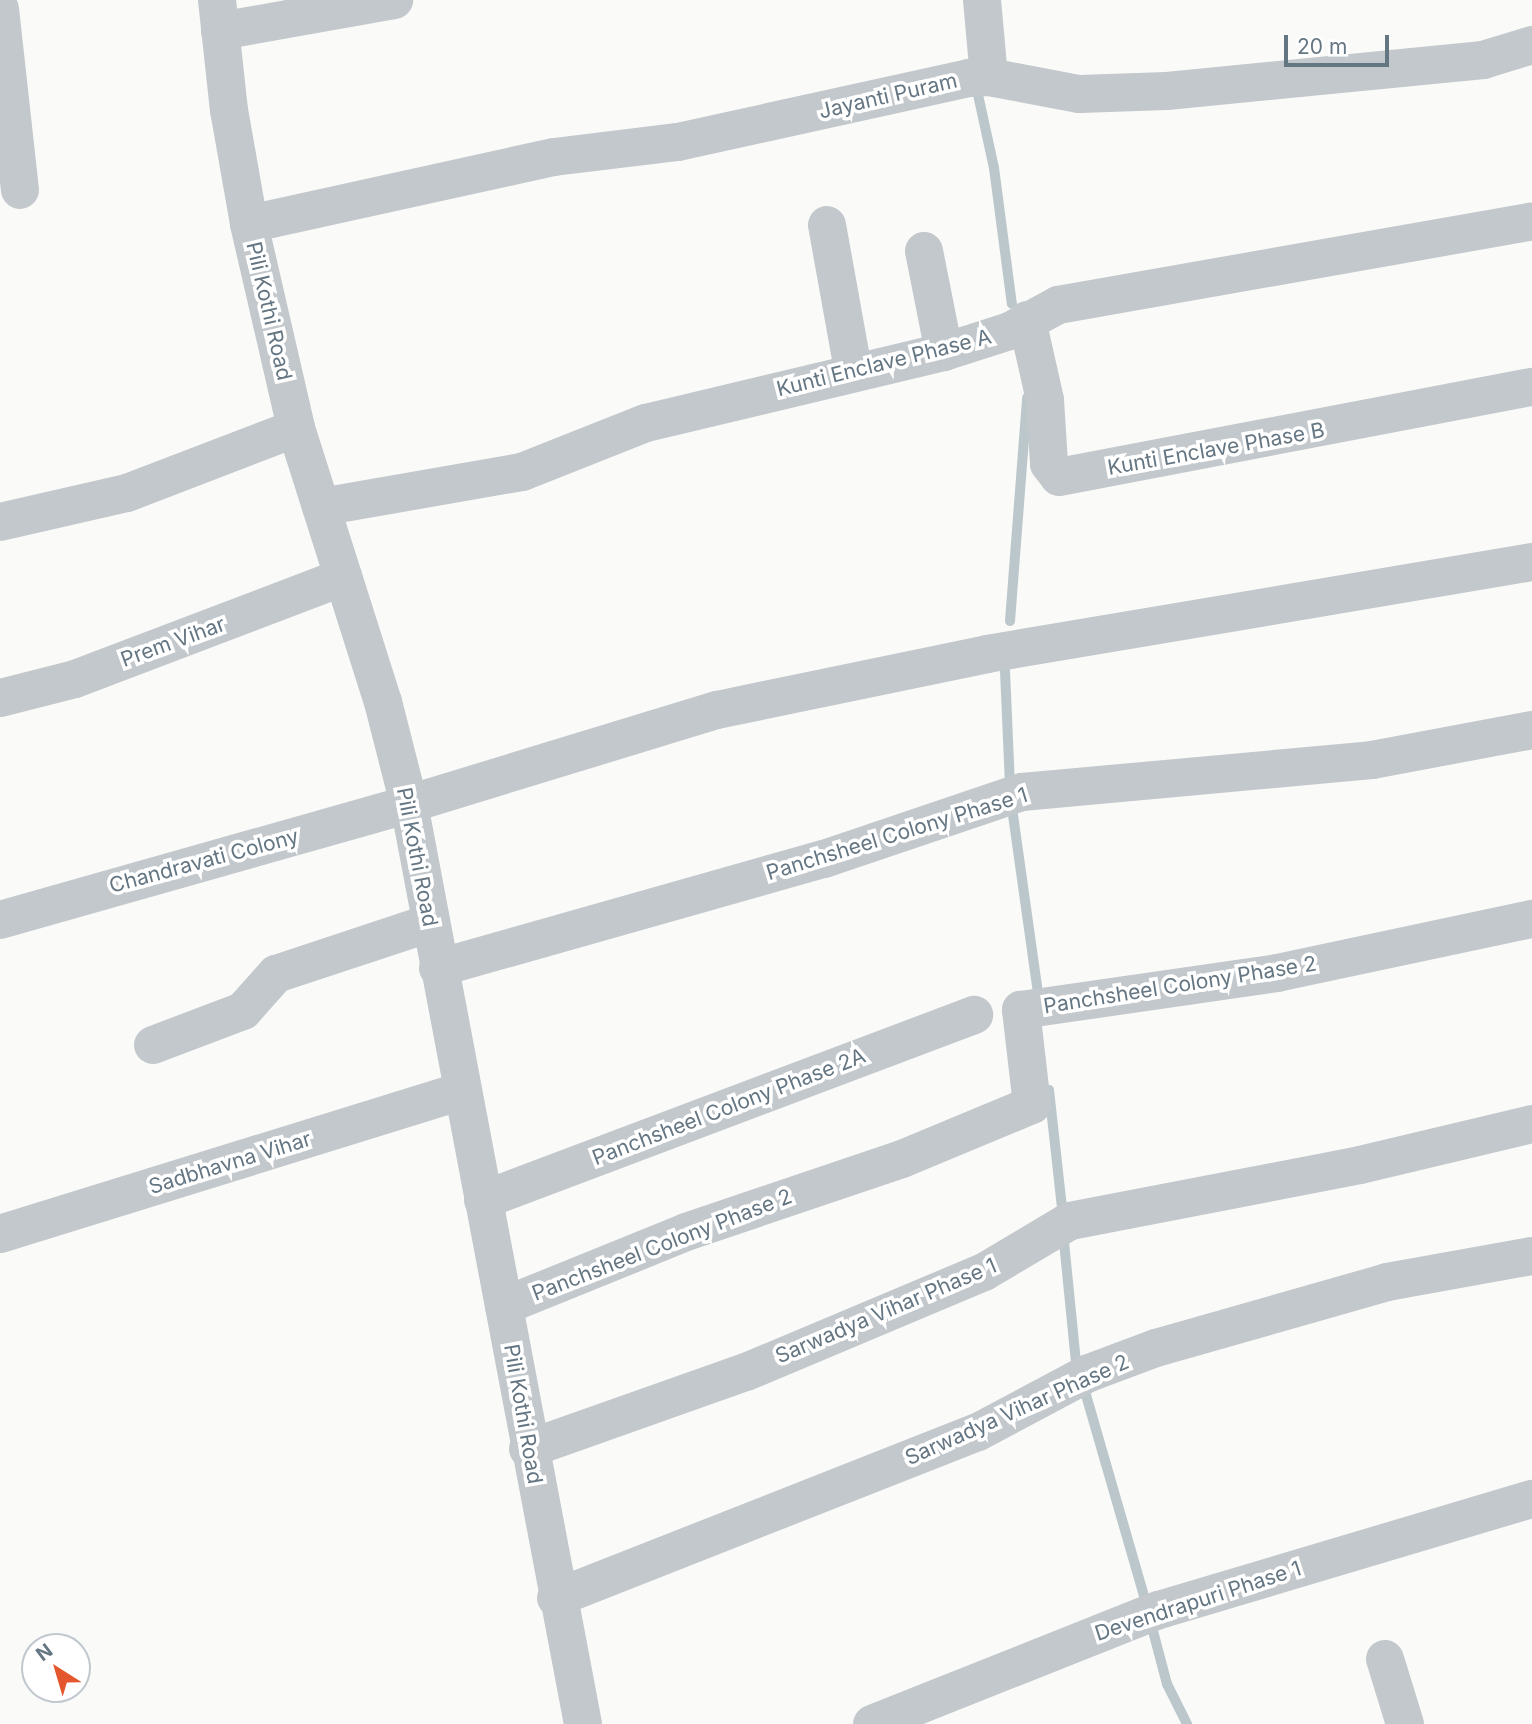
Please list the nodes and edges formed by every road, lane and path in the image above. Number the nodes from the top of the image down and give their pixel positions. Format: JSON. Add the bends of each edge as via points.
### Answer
{"nodes":[{"id":1,"x":394,"y":0,"type":"edge"},
{"id":2,"x":982,"y":0,"type":"edge"},
{"id":3,"x":0,"y":9,"type":"edge"},
{"id":4,"x":219,"y":16,"type":"edge"},
{"id":5,"x":1532,"y":45,"type":"edge"},
{"id":6,"x":989,"y":77,"type":"junction"},
{"id":7,"x":20,"y":190,"type":"dead end"},
{"id":8,"x":1532,"y":221,"type":"edge"},
{"id":9,"x":249,"y":224,"type":"junction"},
{"id":10,"x":827,"y":225,"type":"dead end"},
{"id":11,"x":924,"y":251,"type":"dead end"},
{"id":12,"x":1027,"y":320,"type":"junction"},
{"id":13,"x":944,"y":352,"type":"junction"},
{"id":14,"x":853,"y":370,"type":"junction"},
{"id":15,"x":1532,"y":387,"type":"edge"},
{"id":16,"x":296,"y":428,"type":"junction"},
{"id":17,"x":321,"y":507,"type":"junction"},
{"id":18,"x":0,"y":522,"type":"edge"},
{"id":19,"x":1532,"y":562,"type":"edge"},
{"id":20,"x":343,"y":577,"type":"junction"},
{"id":21,"x":0,"y":698,"type":"edge"},
{"id":22,"x":1532,"y":730,"type":"edge"},
{"id":23,"x":409,"y":804,"type":"junction"},
{"id":24,"x":1532,"y":919,"type":"edge"},
{"id":25,"x":0,"y":920,"type":"edge"},
{"id":26,"x":430,"y":923,"type":"junction"},
{"id":27,"x":438,"y":968,"type":"junction"},
{"id":28,"x":974,"y":1015,"type":"dead end"},
{"id":29,"x":153,"y":1045,"type":"dead end"},
{"id":30,"x":461,"y":1091,"type":"junction"},
{"id":31,"x":1532,"y":1124,"type":"edge"},
{"id":32,"x":483,"y":1200,"type":"junction"},
{"id":33,"x":0,"y":1234,"type":"edge"},
{"id":34,"x":1532,"y":1256,"type":"edge"},
{"id":35,"x":504,"y":1306,"type":"junction"},
{"id":36,"x":528,"y":1449,"type":"junction"},
{"id":37,"x":1532,"y":1499,"type":"edge"},
{"id":38,"x":556,"y":1598,"type":"junction"},
{"id":39,"x":1385,"y":1660,"type":"dead end"},
{"id":40,"x":583,"y":1724,"type":"edge"},
{"id":41,"x":872,"y":1724,"type":"edge"},
{"id":42,"x":1405,"y":1724,"type":"edge"}],
"edges":[{"from":1,"to":4,"type":"street"},
{"from":2,"to":6,"type":"street"},
{"from":3,"to":7,"type":"street"},
{"from":4,"to":9,"type":"street","name":"Pili Kothi Road"},
{"from":5,"to":6,"type":"street","name":"Jayanti Puram","via":[[1483,60],[1167,91],[1079,94]]},
{"from":6,"to":9,"type":"street","name":"Jayanti Puram","via":[[678,142],[554,157]]},
{"from":8,"to":12,"type":"street","name":"Kunti Enclave Phase A","via":[[1058,305]]},
{"from":9,"to":16,"type":"street","name":"Pili Kothi Road"},
{"from":10,"to":14,"type":"street"},
{"from":11,"to":13,"type":"street"},
{"from":12,"to":13,"type":"street","name":"Kunti Enclave Phase A","via":[[1010,331]]},
{"from":12,"to":15,"type":"street","name":"Kunti Enclave Phase B","via":[[1045,400],[1049,464],[1059,477]]},
{"from":13,"to":14,"type":"street","name":"Kunti Enclave Phase A"},
{"from":14,"to":17,"type":"street","name":"Kunti Enclave Phase A","via":[[646,423],[522,472]]},
{"from":16,"to":17,"type":"street","name":"Pili Kothi Road"},
{"from":16,"to":18,"type":"street","via":[[127,493]]},
{"from":17,"to":20,"type":"street","name":"Pili Kothi Road"},
{"from":19,"to":23,"type":"street","name":"Chandravati Colony","via":[[987,654],[718,710]]},
{"from":20,"to":21,"type":"street","name":"Prem Vihar","via":[[88,674]]},
{"from":20,"to":23,"type":"street","name":"Pili Kothi Road"},
{"from":22,"to":27,"type":"street","name":"Panchsheel Colony Phase 1","via":[[1372,760],[1022,792],[824,859]]},
{"from":23,"to":25,"type":"street","name":"Chandravati Colony"},
{"from":23,"to":26,"type":"street","name":"Pili Kothi Road"},
{"from":24,"to":35,"type":"street","name":"Panchsheel Colony Phase 2","via":[[1277,973],[1021,1010],[1032,1105],[902,1159],[686,1232]]},
{"from":26,"to":27,"type":"street","name":"Pili Kothi Road"},
{"from":26,"to":29,"type":"street","via":[[276,974],[243,1011]]},
{"from":27,"to":30,"type":"street","name":"Pili Kothi Road"},
{"from":28,"to":32,"type":"street","name":"Panchsheel Colony Phase 2A"},
{"from":30,"to":32,"type":"street","name":"Pili Kothi Road"},
{"from":30,"to":33,"type":"street","name":"Sadbhavna Vihar"},
{"from":31,"to":36,"type":"street","name":"Sarwadya Vihar Phase 1","via":[[1360,1165],[1070,1221],[984,1272],[746,1372]]},
{"from":32,"to":35,"type":"street","name":"Pili Kothi Road"},
{"from":34,"to":38,"type":"street","name":"Sarwadya Vihar Phase 2","via":[[1387,1282],[1156,1348],[1089,1373],[978,1432]]},
{"from":35,"to":36,"type":"street","name":"Pili Kothi Road"},
{"from":36,"to":38,"type":"street","name":"Pili Kothi Road"},
{"from":37,"to":41,"type":"street","name":"Devendrapuri Phase 1","via":[[1159,1610]]},
{"from":38,"to":40,"type":"street","name":"Pili Kothi Road"},
{"from":39,"to":42,"type":"street"}]}
